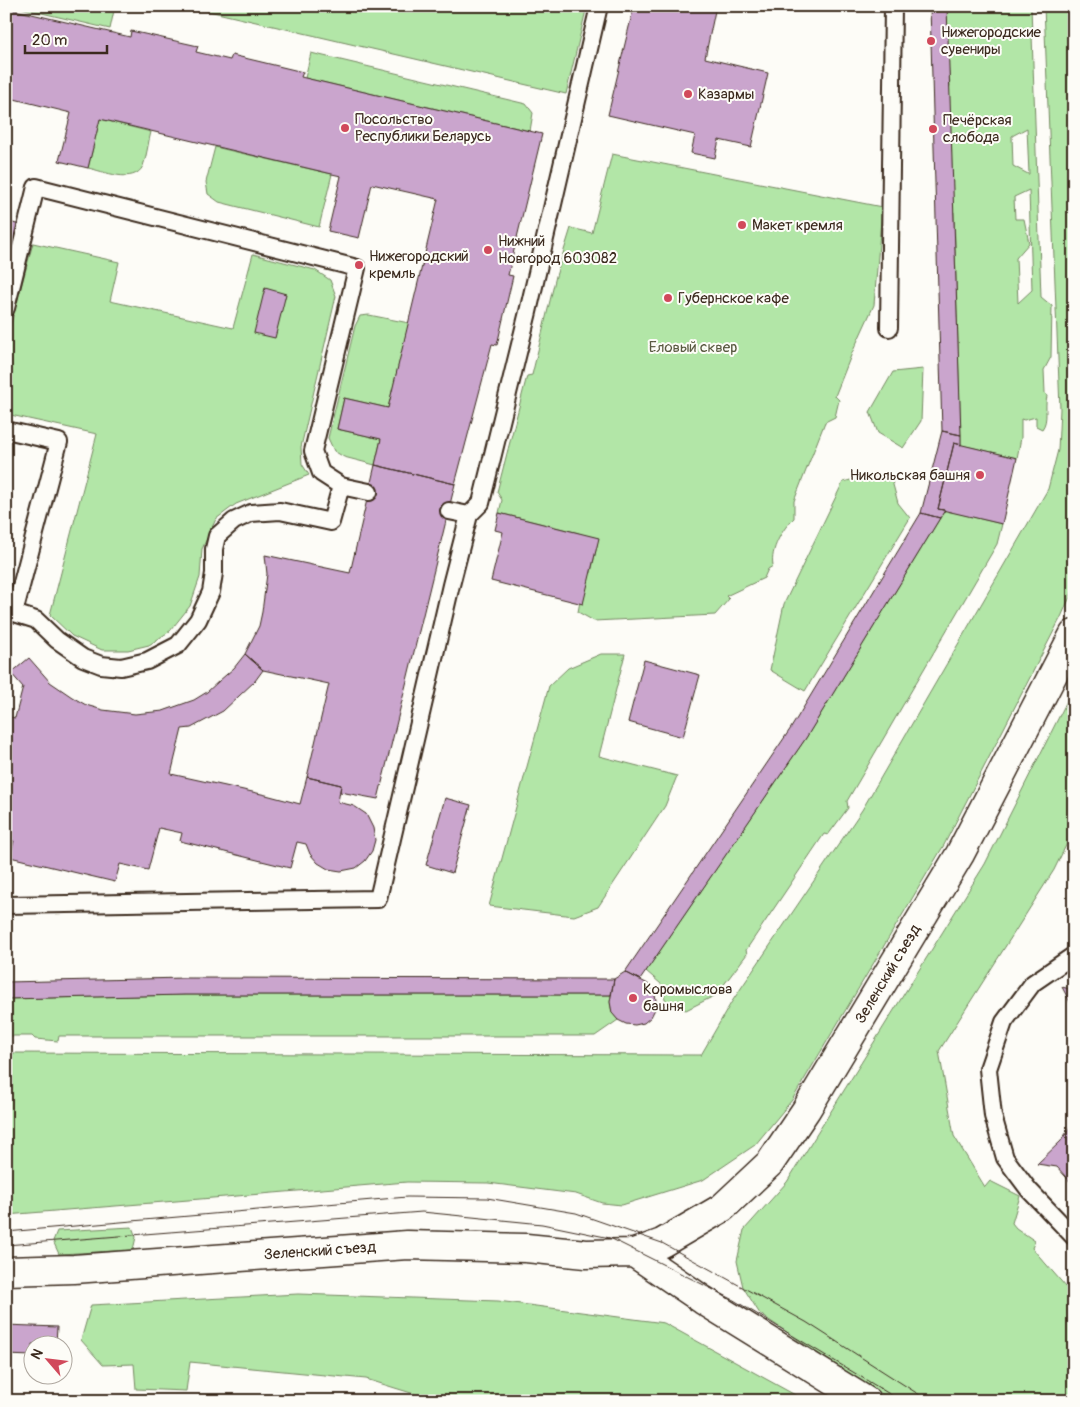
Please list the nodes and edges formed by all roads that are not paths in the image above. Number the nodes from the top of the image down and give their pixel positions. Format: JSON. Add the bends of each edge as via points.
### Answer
{"nodes":[{"id":1,"x":600,"y":6,"type":"edge"},
{"id":2,"x":893,"y":6,"type":"edge"},
{"id":3,"x":6,"y":308,"type":"edge"},
{"id":4,"x":889,"y":328,"type":"dead end"},
{"id":5,"x":6,"y":430,"type":"edge"},
{"id":6,"x":341,"y":486,"type":"junction"},
{"id":7,"x":368,"y":492,"type":"dead end"},
{"id":8,"x":449,"y":511,"type":"dead end"},
{"id":9,"x":469,"y":516,"type":"junction"},
{"id":10,"x":10,"y":612,"type":"edge"},
{"id":11,"x":1074,"y":634,"type":"edge"},
{"id":12,"x":6,"y":905,"type":"edge"},
{"id":13,"x":1074,"y":955,"type":"edge"},
{"id":14,"x":1074,"y":1237,"type":"edge"},
{"id":15,"x":634,"y":1253,"type":"junction"},
{"id":16,"x":6,"y":1271,"type":"edge"},
{"id":17,"x":866,"y":1401,"type":"edge"}],
"edges":[{"from":1,"to":9,"type":"lane","via":[[481,503]]},
{"from":2,"to":4,"type":"lane"},
{"from":3,"to":6,"type":"lane","via":[[36,188],[357,268],[313,451],[321,473]]},
{"from":5,"to":10,"type":"lane","via":[[59,442]]},
{"from":6,"to":7,"type":"lane"},
{"from":6,"to":10,"type":"lane","via":[[331,522],[280,511],[251,513],[234,521],[217,536],[212,592],[198,620],[178,645],[147,661],[121,666],[101,665],[83,658],[36,620]]},
{"from":8,"to":9,"type":"lane"},
{"from":9,"to":12,"type":"lane","via":[[378,899]]},
{"from":11,"to":15,"type":"main road","name":"Зеленский съезд","via":[[960,854],[806,1110],[770,1163],[722,1208],[662,1243]]},
{"from":13,"to":14,"type":"lane","via":[[1033,983],[1004,1022],[988,1069],[993,1116],[1005,1158]]},
{"from":15,"to":16,"type":"main road","name":"Зеленский съезд","via":[[586,1254],[526,1248],[407,1245]]},
{"from":15,"to":17,"type":"main road","via":[[703,1300]]}]}
